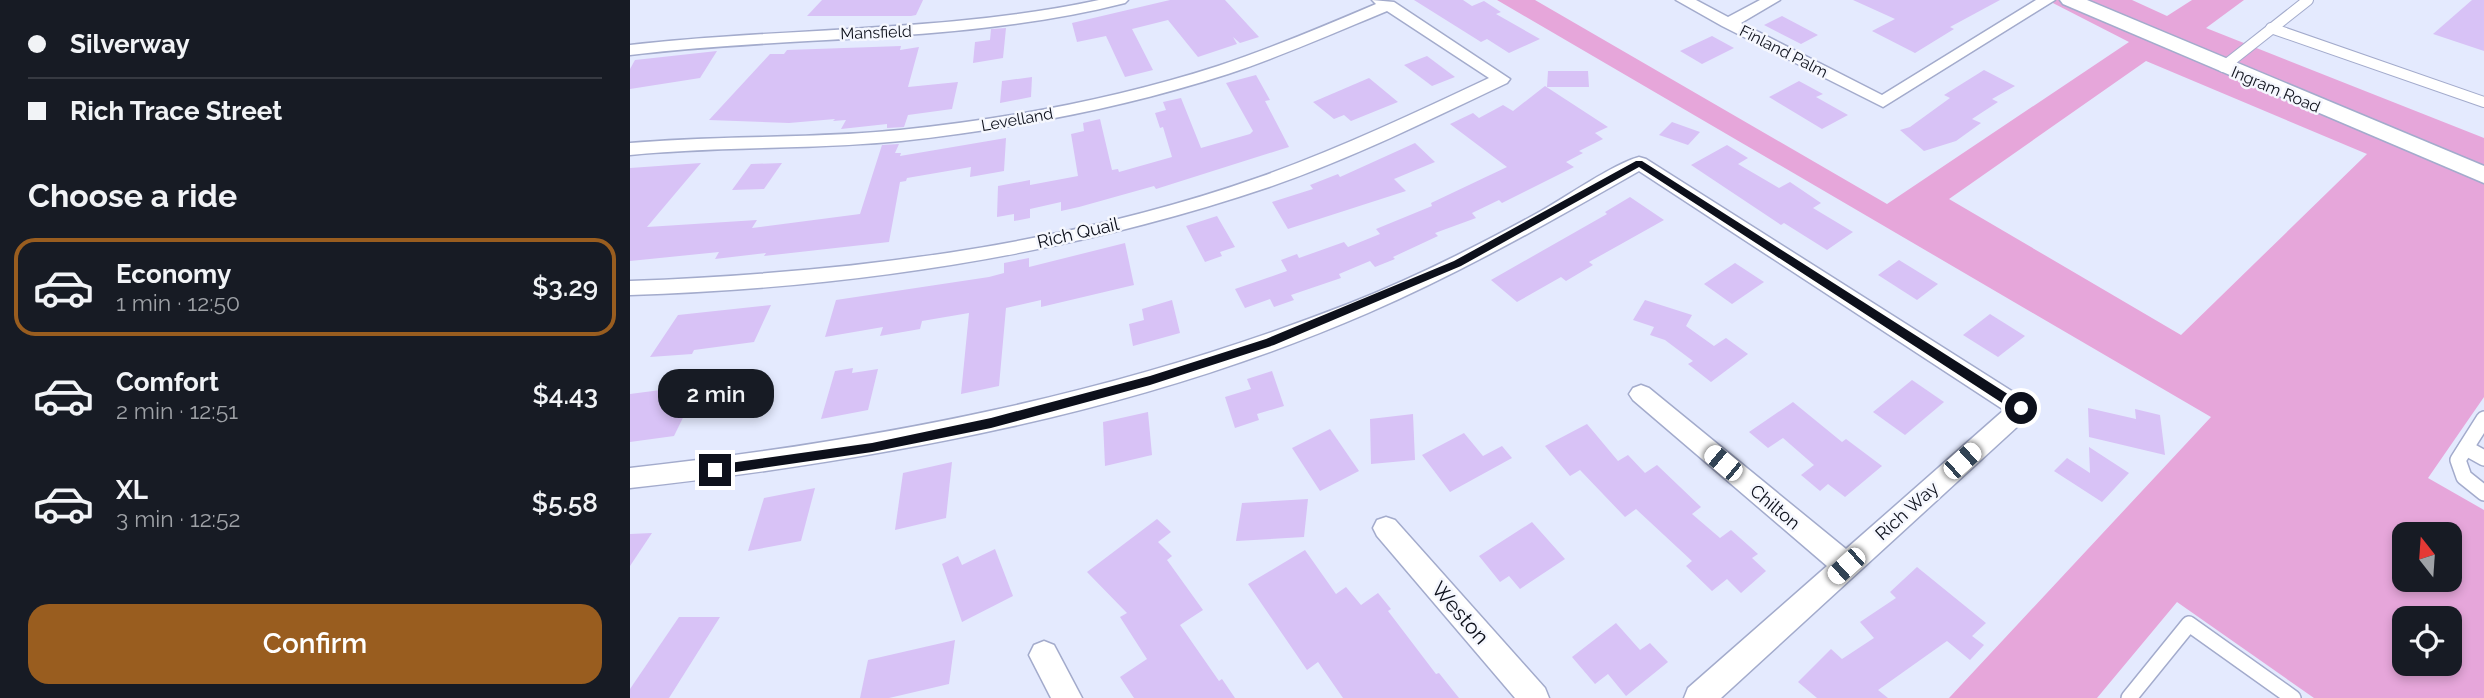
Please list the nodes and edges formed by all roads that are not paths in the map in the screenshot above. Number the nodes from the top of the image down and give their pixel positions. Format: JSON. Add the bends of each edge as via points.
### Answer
{"nodes":[{"id":1,"x":1120,"y":0,"type":"edge"},
{"id":2,"x":1684,"y":0,"type":"edge"},
{"id":3,"x":1772,"y":0,"type":"edge"},
{"id":4,"x":2047,"y":0,"type":"edge"},
{"id":5,"x":2070,"y":0,"type":"edge"},
{"id":6,"x":2308,"y":0,"type":"edge"},
{"id":7,"x":1384,"y":3,"type":"edge"},
{"id":8,"x":1728,"y":23,"type":"junction"},
{"id":9,"x":2271,"y":28,"type":"junction"},
{"id":10,"x":630,"y":50,"type":"edge"},
{"id":11,"x":2223,"y":66,"type":"junction"},
{"id":12,"x":1883,"y":102,"type":"joint"},
{"id":13,"x":2484,"y":102,"type":"edge"},
{"id":14,"x":630,"y":149,"type":"edge"},
{"id":15,"x":2484,"y":175,"type":"edge"},
{"id":16,"x":630,"y":289,"type":"edge"},
{"id":17,"x":1641,"y":394,"type":"dead end"},
{"id":18,"x":2483,"y":423,"type":"edge"},
{"id":19,"x":2466,"y":448,"type":"junction"},
{"id":20,"x":2484,"y":458,"type":"edge"},
{"id":21,"x":630,"y":478,"type":"edge"},
{"id":22,"x":2484,"y":494,"type":"edge"},
{"id":23,"x":1386,"y":528,"type":"dead end"},
{"id":24,"x":1846,"y":566,"type":"junction"},
{"id":25,"x":1044,"y":655,"type":"dead end"},
{"id":26,"x":1067,"y":698,"type":"edge"},
{"id":27,"x":1534,"y":698,"type":"edge"},
{"id":28,"x":1699,"y":698,"type":"edge"},
{"id":29,"x":2129,"y":698,"type":"edge"},
{"id":30,"x":2293,"y":698,"type":"edge"}],
"edges":[{"from":1,"to":10,"type":"street","name":"Mansfield","via":[[944,29],[734,38]]},
{"from":2,"to":8,"type":"street","name":"Finland Palm"},
{"from":3,"to":8,"type":"street"},
{"from":4,"to":12,"type":"street"},
{"from":5,"to":11,"type":"street","name":"Ingram Road"},
{"from":6,"to":9,"type":"lane"},
{"from":7,"to":14,"type":"street","name":"Levelland","via":[[1259,57],[1058,112],[995,124],[856,139]]},
{"from":7,"to":16,"type":"street","name":"Rich Quail","via":[[1501,79],[1369,142],[1263,182],[1074,236],[866,273]]},
{"from":8,"to":12,"type":"street","name":"Finland Palm"},
{"from":9,"to":11,"type":"lane"},
{"from":9,"to":13,"type":"lane"},
{"from":11,"to":15,"type":"street","name":"Ingram Road"},
{"from":17,"to":24,"type":"street","name":"Chilton"},
{"from":18,"to":19,"type":"lane"},
{"from":19,"to":20,"type":"lane"},
{"from":19,"to":22,"type":"lane","via":[[2458,460],[2463,477]]},
{"from":21,"to":24,"type":"street","name":"Rich Way","via":[[872,447],[991,423],[1150,380],[1270,342],[1413,284],[1639,163],[2021,408]]},
{"from":23,"to":27,"type":"street","name":"Weston"},
{"from":24,"to":28,"type":"street","name":"Rich Way"},
{"from":25,"to":26,"type":"street"},
{"from":29,"to":30,"type":"lane","via":[[2189,624]]}]}
